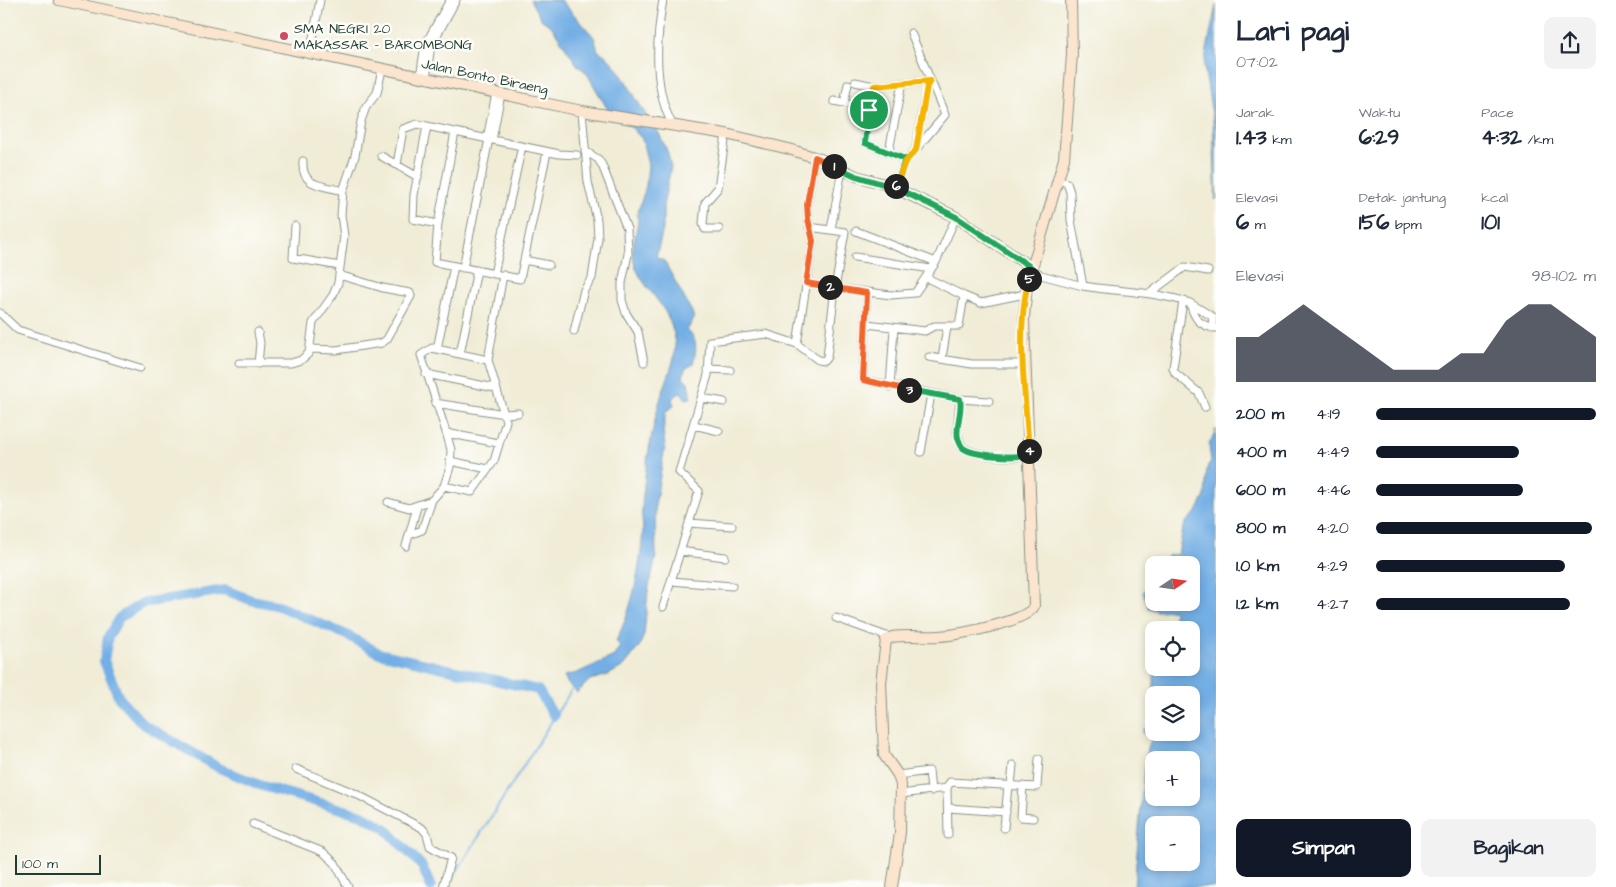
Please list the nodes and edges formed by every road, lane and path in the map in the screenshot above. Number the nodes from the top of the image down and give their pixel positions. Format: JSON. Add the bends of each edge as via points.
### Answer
{"nodes":[{"id":1,"x":59,"y":0,"type":"edge"},
{"id":2,"x":320,"y":0,"type":"edge"},
{"id":3,"x":450,"y":0,"type":"edge"},
{"id":4,"x":456,"y":0,"type":"edge"},
{"id":5,"x":663,"y":0,"type":"edge"},
{"id":6,"x":1070,"y":0,"type":"edge"},
{"id":7,"x":911,"y":33,"type":"dead end"},
{"id":8,"x":310,"y":54,"type":"junction"},
{"id":9,"x":382,"y":69,"type":"junction"},
{"id":10,"x":423,"y":78,"type":"junction"},
{"id":11,"x":930,"y":81,"type":"junction"},
{"id":12,"x":902,"y":83,"type":"junction"},
{"id":13,"x":874,"y":86,"type":"junction"},
{"id":14,"x":499,"y":93,"type":"junction"},
{"id":15,"x":834,"y":100,"type":"dead end"},
{"id":16,"x":844,"y":103,"type":"junction"},
{"id":17,"x":869,"y":110,"type":"junction"},
{"id":18,"x":582,"y":112,"type":"junction"},
{"id":19,"x":427,"y":126,"type":"junction"},
{"id":20,"x":673,"y":126,"type":"junction"},
{"id":21,"x":456,"y":132,"type":"junction"},
{"id":22,"x":726,"y":134,"type":"junction"},
{"id":23,"x":489,"y":139,"type":"junction"},
{"id":24,"x":522,"y":146,"type":"junction"},
{"id":25,"x":916,"y":150,"type":"junction"},
{"id":26,"x":585,"y":151,"type":"junction"},
{"id":27,"x":889,"y":151,"type":"junction"},
{"id":28,"x":547,"y":152,"type":"junction"},
{"id":29,"x":577,"y":155,"type":"dead end"},
{"id":30,"x":381,"y":156,"type":"dead end"},
{"id":31,"x":815,"y":157,"type":"junction"},
{"id":32,"x":303,"y":161,"type":"dead end"},
{"id":33,"x":905,"y":162,"type":"junction"},
{"id":34,"x":397,"y":165,"type":"junction"},
{"id":35,"x":842,"y":170,"type":"junction"},
{"id":36,"x":418,"y":176,"type":"junction"},
{"id":37,"x":1058,"y":180,"type":"junction"},
{"id":38,"x":896,"y":188,"type":"junction"},
{"id":39,"x":343,"y":191,"type":"junction"},
{"id":40,"x":956,"y":217,"type":"junction"},
{"id":41,"x":438,"y":224,"type":"junction"},
{"id":42,"x":295,"y":226,"type":"dead end"},
{"id":43,"x":810,"y":227,"type":"junction"},
{"id":44,"x":719,"y":229,"type":"dead end"},
{"id":45,"x":831,"y":229,"type":"junction"},
{"id":46,"x":856,"y":231,"type":"dead end"},
{"id":47,"x":855,"y":257,"type":"dead end"},
{"id":48,"x":524,"y":260,"type":"junction"},
{"id":49,"x":936,"y":262,"type":"junction"},
{"id":50,"x":549,"y":265,"type":"dead end"},
{"id":51,"x":340,"y":266,"type":"junction"},
{"id":52,"x":454,"y":266,"type":"junction"},
{"id":53,"x":463,"y":268,"type":"junction"},
{"id":54,"x":1032,"y":268,"type":"junction"},
{"id":55,"x":931,"y":269,"type":"junction"},
{"id":56,"x":477,"y":270,"type":"junction"},
{"id":57,"x":1208,"y":271,"type":"dead end"},
{"id":58,"x":494,"y":274,"type":"junction"},
{"id":59,"x":339,"y":275,"type":"junction"},
{"id":60,"x":503,"y":275,"type":"junction"},
{"id":61,"x":927,"y":278,"type":"junction"},
{"id":62,"x":806,"y":283,"type":"junction"},
{"id":63,"x":1083,"y":286,"type":"junction"},
{"id":64,"x":835,"y":288,"type":"junction"},
{"id":65,"x":867,"y":293,"type":"junction"},
{"id":66,"x":1150,"y":293,"type":"junction"},
{"id":67,"x":1025,"y":294,"type":"junction"},
{"id":68,"x":964,"y":296,"type":"junction"},
{"id":69,"x":1183,"y":300,"type":"junction"},
{"id":70,"x":1190,"y":303,"type":"junction"},
{"id":71,"x":0,"y":314,"type":"edge"},
{"id":72,"x":866,"y":324,"type":"junction"},
{"id":73,"x":947,"y":327,"type":"junction"},
{"id":74,"x":894,"y":328,"type":"junction"},
{"id":75,"x":1214,"y":328,"type":"edge"},
{"id":76,"x":574,"y":330,"type":"dead end"},
{"id":77,"x":258,"y":332,"type":"dead end"},
{"id":78,"x":797,"y":344,"type":"junction"},
{"id":79,"x":310,"y":349,"type":"junction"},
{"id":80,"x":437,"y":349,"type":"junction"},
{"id":81,"x":460,"y":354,"type":"junction"},
{"id":82,"x":930,"y":357,"type":"dead end"},
{"id":83,"x":942,"y":358,"type":"junction"},
{"id":84,"x":488,"y":360,"type":"junction"},
{"id":85,"x":644,"y":362,"type":"dead end"},
{"id":86,"x":238,"y":363,"type":"dead end"},
{"id":87,"x":258,"y":364,"type":"junction"},
{"id":88,"x":1024,"y":364,"type":"junction"},
{"id":89,"x":140,"y":368,"type":"dead end"},
{"id":90,"x":708,"y":370,"type":"junction"},
{"id":91,"x":730,"y":370,"type":"dead end"},
{"id":92,"x":426,"y":374,"type":"junction"},
{"id":93,"x":890,"y":387,"type":"junction"},
{"id":94,"x":495,"y":388,"type":"junction"},
{"id":95,"x":931,"y":394,"type":"junction"},
{"id":96,"x":702,"y":398,"type":"junction"},
{"id":97,"x":960,"y":399,"type":"junction"},
{"id":98,"x":989,"y":401,"type":"dead end"},
{"id":99,"x":724,"y":402,"type":"dead end"},
{"id":100,"x":435,"y":403,"type":"junction"},
{"id":101,"x":1205,"y":407,"type":"dead end"},
{"id":102,"x":518,"y":413,"type":"dead end"},
{"id":103,"x":505,"y":414,"type":"junction"},
{"id":104,"x":694,"y":425,"type":"junction"},
{"id":105,"x":719,"y":431,"type":"dead end"},
{"id":106,"x":446,"y":433,"type":"junction"},
{"id":107,"x":498,"y":443,"type":"junction"},
{"id":108,"x":921,"y":452,"type":"dead end"},
{"id":109,"x":1029,"y":454,"type":"junction"},
{"id":110,"x":450,"y":461,"type":"junction"},
{"id":111,"x":488,"y":469,"type":"junction"},
{"id":112,"x":444,"y":486,"type":"junction"},
{"id":113,"x":432,"y":500,"type":"junction"},
{"id":114,"x":388,"y":502,"type":"dead end"},
{"id":115,"x":417,"y":507,"type":"junction"},
{"id":116,"x":689,"y":523,"type":"junction"},
{"id":117,"x":732,"y":526,"type":"dead end"},
{"id":118,"x":409,"y":535,"type":"junction"},
{"id":119,"x":406,"y":546,"type":"dead end"},
{"id":120,"x":680,"y":551,"type":"junction"},
{"id":121,"x":725,"y":557,"type":"dead end"},
{"id":122,"x":671,"y":581,"type":"junction"},
{"id":123,"x":732,"y":586,"type":"dead end"},
{"id":124,"x":663,"y":607,"type":"dead end"},
{"id":125,"x":836,"y":618,"type":"dead end"},
{"id":126,"x":889,"y":637,"type":"junction"},
{"id":127,"x":1039,"y":759,"type":"dead end"},
{"id":128,"x":1013,"y":765,"type":"dead end"},
{"id":129,"x":296,"y":769,"type":"dead end"},
{"id":130,"x":898,"y":775,"type":"junction"},
{"id":131,"x":1010,"y":786,"type":"junction"},
{"id":132,"x":1023,"y":786,"type":"junction"},
{"id":133,"x":948,"y":788,"type":"junction"},
{"id":134,"x":931,"y":791,"type":"junction"},
{"id":135,"x":901,"y":794,"type":"junction"},
{"id":136,"x":948,"y":808,"type":"junction"},
{"id":137,"x":1006,"y":812,"type":"junction"},
{"id":138,"x":1033,"y":818,"type":"dead end"},
{"id":139,"x":253,"y":824,"type":"dead end"},
{"id":140,"x":1004,"y":828,"type":"dead end"},
{"id":141,"x":948,"y":835,"type":"dead end"},
{"id":142,"x":348,"y":887,"type":"edge"},
{"id":143,"x":443,"y":887,"type":"edge"},
{"id":144,"x":892,"y":887,"type":"edge"}],
"edges":[{"from":1,"to":8,"type":"street","name":"Jalan Bonto Biraeng"},
{"from":2,"to":8,"type":"street"},
{"from":3,"to":10,"type":"street","via":[[425,45]]},
{"from":4,"to":10,"type":"street","via":[[431,46]]},
{"from":5,"to":20,"type":"street","via":[[656,54]]},
{"from":6,"to":37,"type":"street","via":[[1071,71],[1064,159]]},
{"from":7,"to":11,"type":"street"},
{"from":8,"to":9,"type":"street","name":"Jalan Bonto Biraeng"},
{"from":9,"to":10,"type":"street","name":"Jalan Bonto Biraeng"},
{"from":9,"to":39,"type":"street","via":[[377,93],[366,107],[361,121],[355,156]]},
{"from":10,"to":14,"type":"street","name":"Jalan Bonto Biraeng"},
{"from":11,"to":12,"type":"street"},
{"from":11,"to":25,"type":"street"},
{"from":11,"to":25,"type":"street","via":[[944,115]]},
{"from":12,"to":13,"type":"street"},
{"from":12,"to":27,"type":"street"},
{"from":13,"to":16,"type":"street","via":[[851,83]]},
{"from":13,"to":17,"type":"street"},
{"from":14,"to":18,"type":"street","name":"Jalan Bonto Biraeng"},
{"from":14,"to":23,"type":"street"},
{"from":15,"to":16,"type":"street"},
{"from":16,"to":17,"type":"street"},
{"from":17,"to":27,"type":"street","via":[[865,143]]},
{"from":18,"to":20,"type":"street","name":"Jalan Bonto Biraeng"},
{"from":18,"to":26,"type":"street"},
{"from":19,"to":21,"type":"street"},
{"from":19,"to":34,"type":"street","via":[[417,124],[404,129]]},
{"from":19,"to":36,"type":"street"},
{"from":20,"to":22,"type":"street","name":"Jalan Bonto Biraeng"},
{"from":21,"to":23,"type":"street"},
{"from":21,"to":41,"type":"street"},
{"from":22,"to":31,"type":"street","name":"Jalan Bonto Biraeng"},
{"from":22,"to":44,"type":"street","via":[[718,188],[706,201],[703,222],[705,229]]},
{"from":23,"to":24,"type":"street"},
{"from":23,"to":53,"type":"street"},
{"from":24,"to":28,"type":"street"},
{"from":24,"to":58,"type":"street"},
{"from":25,"to":33,"type":"street"},
{"from":26,"to":76,"type":"street","via":[[598,238],[592,278],[584,290]]},
{"from":26,"to":85,"type":"street","via":[[602,165],[625,222],[628,254],[622,300],[638,332]]},
{"from":27,"to":33,"type":"street"},
{"from":28,"to":29,"type":"street"},
{"from":28,"to":48,"type":"street"},
{"from":30,"to":34,"type":"street"},
{"from":31,"to":35,"type":"street","name":"Jalan Bonto Biraeng"},
{"from":31,"to":43,"type":"street","via":[[807,204]]},
{"from":32,"to":39,"type":"street","via":[[303,174],[308,181]]},
{"from":33,"to":38,"type":"street"},
{"from":34,"to":36,"type":"street"},
{"from":35,"to":38,"type":"street","name":"Jalan Bonto Biraeng"},
{"from":35,"to":45,"type":"street"},
{"from":36,"to":41,"type":"street","via":[[413,219]]},
{"from":37,"to":54,"type":"street"},
{"from":37,"to":63,"type":"street","via":[[1067,183],[1070,189],[1071,220]]},
{"from":38,"to":40,"type":"street","name":"Jalan Bonto Biraeng"},
{"from":39,"to":51,"type":"street","via":[[341,215],[344,236]]},
{"from":40,"to":49,"type":"street"},
{"from":40,"to":54,"type":"street","name":"Jalan Bonto Biraeng"},
{"from":41,"to":52,"type":"street","via":[[435,262]]},
{"from":42,"to":51,"type":"street","via":[[293,258]]},
{"from":43,"to":45,"type":"street"},
{"from":43,"to":62,"type":"street","via":[[813,241]]},
{"from":45,"to":64,"type":"street","via":[[845,232]]},
{"from":46,"to":49,"type":"street"},
{"from":47,"to":55,"type":"street"},
{"from":48,"to":50,"type":"street"},
{"from":48,"to":60,"type":"street","via":[[520,279]]},
{"from":49,"to":55,"type":"street"},
{"from":51,"to":59,"type":"street"},
{"from":52,"to":53,"type":"street"},
{"from":52,"to":80,"type":"street"},
{"from":53,"to":56,"type":"street"},
{"from":54,"to":63,"type":"street","via":[[1041,275]]},
{"from":54,"to":67,"type":"street"},
{"from":55,"to":61,"type":"street"},
{"from":56,"to":58,"type":"street"},
{"from":56,"to":81,"type":"street"},
{"from":57,"to":66,"type":"street","via":[[1185,267]]},
{"from":58,"to":60,"type":"street"},
{"from":59,"to":79,"type":"street","via":[[333,295],[313,323]]},
{"from":59,"to":79,"type":"street","via":[[410,293],[411,296],[382,343],[336,350]]},
{"from":60,"to":84,"type":"street"},
{"from":61,"to":65,"type":"street","via":[[910,295]]},
{"from":61,"to":68,"type":"street"},
{"from":62,"to":64,"type":"street"},
{"from":62,"to":78,"type":"street"},
{"from":63,"to":66,"type":"street"},
{"from":64,"to":65,"type":"street"},
{"from":64,"to":78,"type":"street","via":[[826,359],[818,360]]},
{"from":65,"to":72,"type":"street"},
{"from":66,"to":69,"type":"street"},
{"from":67,"to":68,"type":"street","via":[[981,303]]},
{"from":67,"to":88,"type":"street"},
{"from":68,"to":73,"type":"street","via":[[959,326]]},
{"from":69,"to":70,"type":"street"},
{"from":69,"to":101,"type":"street","via":[[1173,368],[1199,393]]},
{"from":70,"to":75,"type":"street","via":[[1198,321]]},
{"from":70,"to":75,"type":"street","via":[[1213,317]]},
{"from":71,"to":89,"type":"street","via":[[18,330]]},
{"from":72,"to":74,"type":"street"},
{"from":72,"to":93,"type":"street","via":[[862,378],[869,383]]},
{"from":73,"to":74,"type":"street","via":[[934,326],[925,331]]},
{"from":73,"to":83,"type":"street"},
{"from":74,"to":93,"type":"street"},
{"from":77,"to":87,"type":"street"},
{"from":78,"to":90,"type":"street","via":[[766,334],[710,341]]},
{"from":79,"to":87,"type":"street","via":[[296,362]]},
{"from":80,"to":81,"type":"street"},
{"from":80,"to":92,"type":"street","via":[[432,348],[421,355]]},
{"from":81,"to":84,"type":"street"},
{"from":82,"to":83,"type":"street"},
{"from":83,"to":88,"type":"street","via":[[972,364]]},
{"from":84,"to":94,"type":"street"},
{"from":86,"to":87,"type":"street"},
{"from":88,"to":109,"type":"street"},
{"from":90,"to":91,"type":"street"},
{"from":90,"to":96,"type":"street"},
{"from":92,"to":94,"type":"street"},
{"from":92,"to":100,"type":"street"},
{"from":93,"to":95,"type":"street"},
{"from":94,"to":103,"type":"street"},
{"from":95,"to":97,"type":"street"},
{"from":95,"to":108,"type":"street"},
{"from":96,"to":99,"type":"street"},
{"from":96,"to":104,"type":"street"},
{"from":97,"to":98,"type":"street"},
{"from":97,"to":109,"type":"street","via":[[957,433],[966,450],[1010,457]]},
{"from":100,"to":103,"type":"street"},
{"from":100,"to":106,"type":"street"},
{"from":102,"to":103,"type":"street"},
{"from":103,"to":107,"type":"street","via":[[506,421]]},
{"from":104,"to":105,"type":"street"},
{"from":104,"to":116,"type":"street","via":[[679,472],[700,491]]},
{"from":106,"to":107,"type":"street"},
{"from":106,"to":110,"type":"street"},
{"from":107,"to":111,"type":"street","via":[[494,461]]},
{"from":109,"to":126,"type":"street","via":[[1033,609],[962,633]]},
{"from":110,"to":111,"type":"street"},
{"from":110,"to":112,"type":"street"},
{"from":111,"to":112,"type":"street","via":[[472,492]]},
{"from":112,"to":113,"type":"street"},
{"from":113,"to":115,"type":"street"},
{"from":113,"to":118,"type":"street","via":[[422,530]]},
{"from":114,"to":115,"type":"street"},
{"from":115,"to":118,"type":"street"},
{"from":116,"to":117,"type":"street"},
{"from":116,"to":120,"type":"street"},
{"from":118,"to":119,"type":"street"},
{"from":120,"to":121,"type":"street"},
{"from":120,"to":122,"type":"street"},
{"from":122,"to":123,"type":"street"},
{"from":122,"to":124,"type":"street"},
{"from":125,"to":126,"type":"street"},
{"from":126,"to":130,"type":"street","via":[[882,666],[884,755]]},
{"from":127,"to":132,"type":"street","via":[[1038,787]]},
{"from":128,"to":131,"type":"street"},
{"from":129,"to":143,"type":"street","via":[[354,793],[422,828],[430,846],[451,858]]},
{"from":130,"to":134,"type":"street","via":[[929,771]]},
{"from":130,"to":135,"type":"street"},
{"from":131,"to":132,"type":"street"},
{"from":131,"to":133,"type":"street","via":[[950,782]]},
{"from":131,"to":137,"type":"street"},
{"from":132,"to":138,"type":"street","via":[[1022,817]]},
{"from":133,"to":134,"type":"street"},
{"from":133,"to":136,"type":"street"},
{"from":134,"to":135,"type":"street"},
{"from":135,"to":144,"type":"street","via":[[900,833]]},
{"from":136,"to":137,"type":"street"},
{"from":136,"to":141,"type":"street"},
{"from":137,"to":140,"type":"street"},
{"from":139,"to":142,"type":"street","via":[[323,852],[335,863]]}]}
